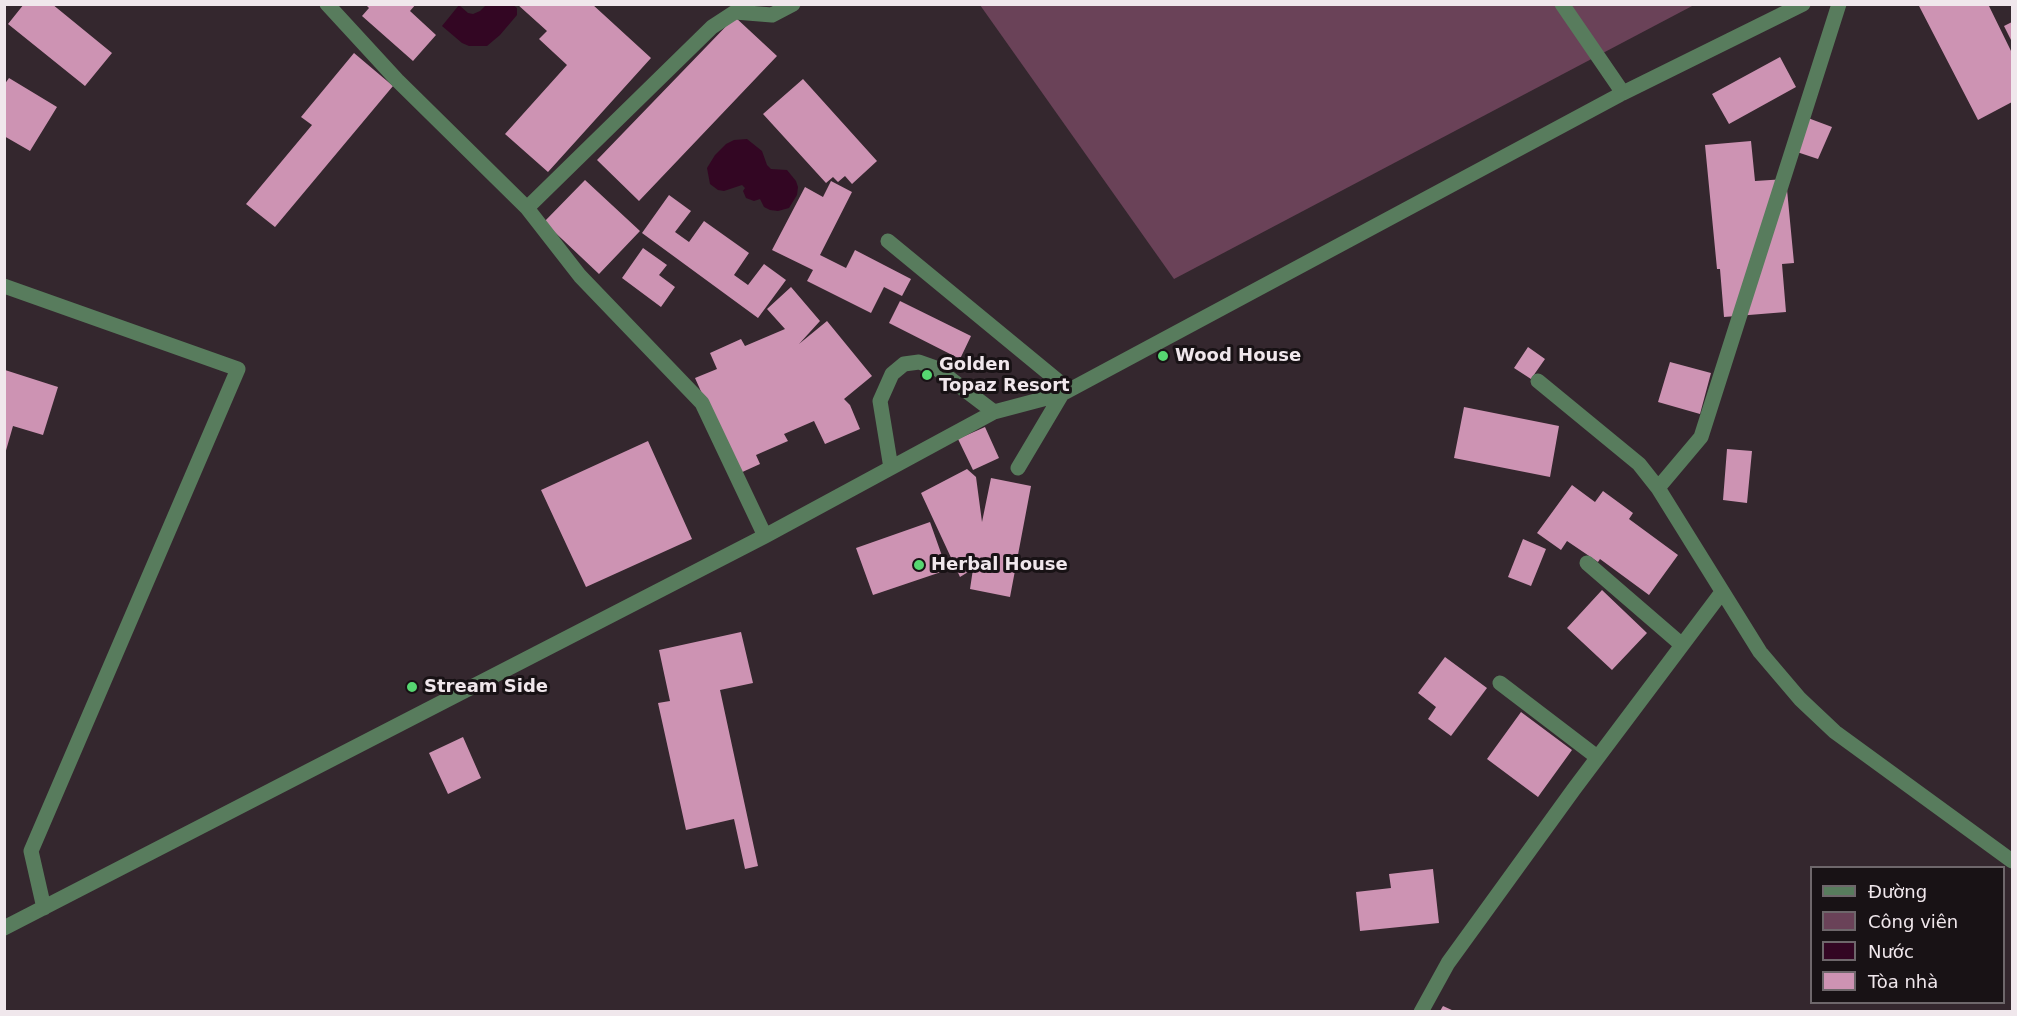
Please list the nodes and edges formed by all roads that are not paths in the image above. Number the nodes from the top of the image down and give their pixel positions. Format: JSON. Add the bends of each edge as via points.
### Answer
{"nodes":[{"id":1,"x":327,"y":4,"type":"edge"},
{"id":2,"x":793,"y":4,"type":"edge"},
{"id":3,"x":1562,"y":4,"type":"edge"},
{"id":4,"x":1803,"y":4,"type":"edge"},
{"id":5,"x":1839,"y":4,"type":"edge"},
{"id":6,"x":1623,"y":93,"type":"junction"},
{"id":7,"x":527,"y":208,"type":"junction"},
{"id":8,"x":888,"y":240,"type":"dead end"},
{"id":9,"x":4,"y":286,"type":"edge"},
{"id":10,"x":1538,"y":381,"type":"dead end"},
{"id":11,"x":1066,"y":392,"type":"junction"},
{"id":12,"x":994,"y":412,"type":"junction"},
{"id":13,"x":891,"y":468,"type":"junction"},
{"id":14,"x":1018,"y":468,"type":"dead end"},
{"id":15,"x":1658,"y":488,"type":"junction"},
{"id":16,"x":765,"y":536,"type":"junction"},
{"id":17,"x":1587,"y":564,"type":"dead end"},
{"id":18,"x":1722,"y":592,"type":"junction"},
{"id":19,"x":1682,"y":645,"type":"junction"},
{"id":20,"x":1500,"y":683,"type":"dead end"},
{"id":21,"x":1597,"y":757,"type":"junction"},
{"id":22,"x":2013,"y":861,"type":"edge"},
{"id":23,"x":44,"y":908,"type":"junction"},
{"id":24,"x":4,"y":928,"type":"edge"},
{"id":25,"x":1421,"y":1011,"type":"edge"}],
"edges":[{"from":1,"to":7,"type":"street","via":[[397,80]]},
{"from":2,"to":7,"type":"street","via":[[772,15],[735,12],[712,27]]},
{"from":3,"to":6,"type":"street"},
{"from":4,"to":6,"type":"street"},
{"from":5,"to":15,"type":"street","via":[[1701,437]]},
{"from":6,"to":11,"type":"street"},
{"from":7,"to":16,"type":"street","via":[[580,276],[702,403]]},
{"from":8,"to":11,"type":"street"},
{"from":9,"to":23,"type":"street","via":[[238,369],[31,851]]},
{"from":10,"to":15,"type":"street","via":[[1639,465]]},
{"from":11,"to":12,"type":"street"},
{"from":11,"to":14,"type":"street"},
{"from":12,"to":13,"type":"street"},
{"from":12,"to":13,"type":"street","via":[[936,368],[919,362],[904,364],[892,374],[880,401]]},
{"from":13,"to":16,"type":"street"},
{"from":15,"to":18,"type":"street"},
{"from":16,"to":23,"type":"street"},
{"from":17,"to":19,"type":"street"},
{"from":18,"to":19,"type":"street"},
{"from":18,"to":22,"type":"street","via":[[1760,652],[1828,725]]},
{"from":19,"to":21,"type":"street"},
{"from":20,"to":21,"type":"street"},
{"from":21,"to":25,"type":"street","via":[[1448,963]]},
{"from":23,"to":24,"type":"street"}]}
